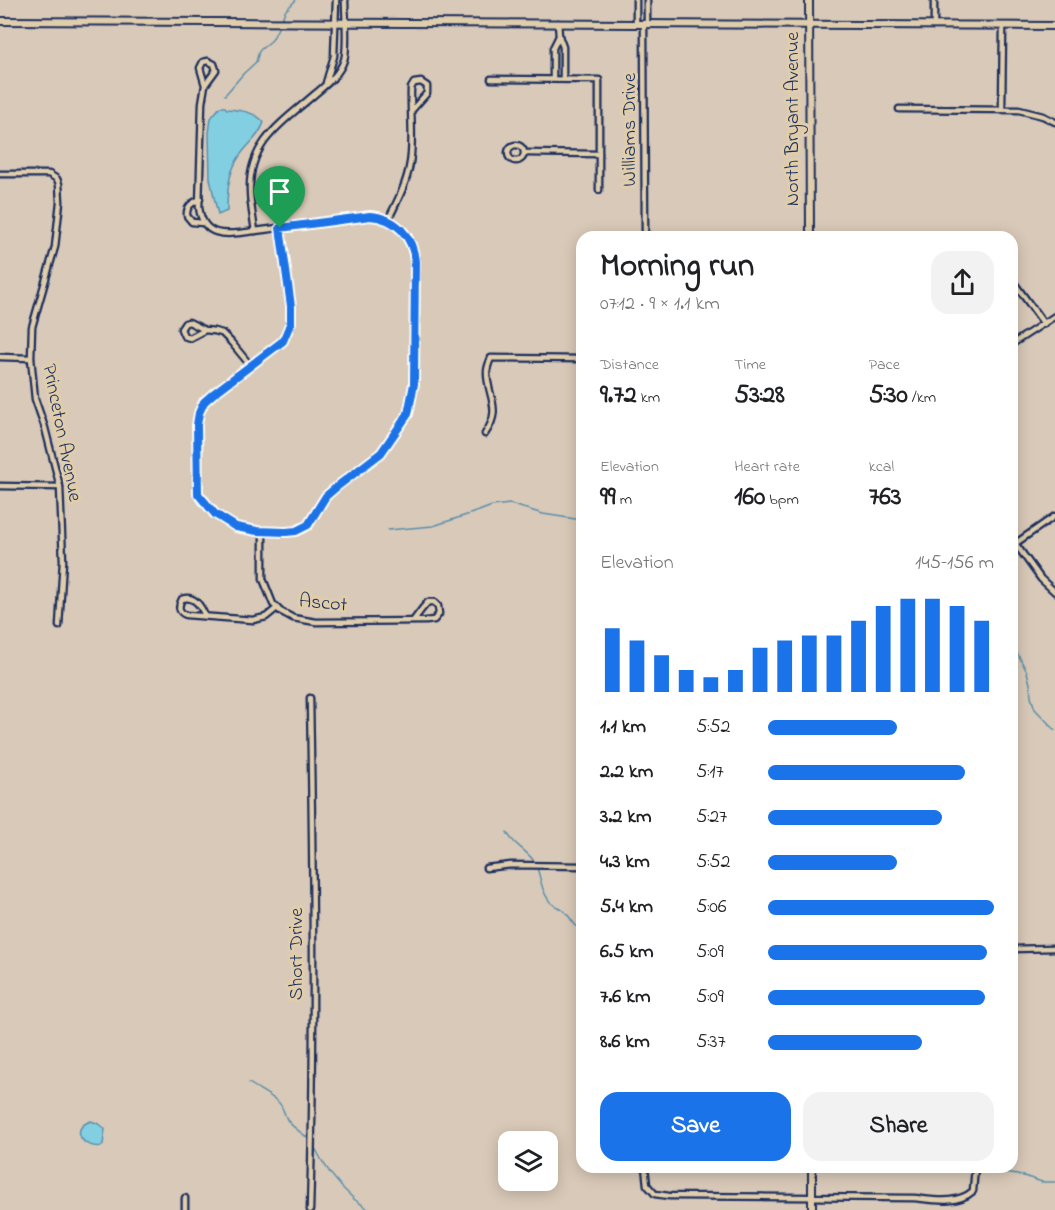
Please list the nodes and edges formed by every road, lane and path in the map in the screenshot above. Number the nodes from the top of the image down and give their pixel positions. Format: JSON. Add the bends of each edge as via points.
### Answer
{"nodes":[{"id":1,"x":336,"y":0,"type":"edge"},
{"id":2,"x":345,"y":0,"type":"edge"},
{"id":3,"x":636,"y":0,"type":"edge"},
{"id":4,"x":647,"y":0,"type":"edge"},
{"id":5,"x":809,"y":0,"type":"edge"},
{"id":6,"x":934,"y":0,"type":"edge"},
{"id":7,"x":0,"y":21,"type":"edge"},
{"id":8,"x":336,"y":22,"type":"junction"},
{"id":9,"x":345,"y":22,"type":"junction"},
{"id":10,"x":558,"y":23,"type":"junction"},
{"id":11,"x":636,"y":23,"type":"junction"},
{"id":12,"x":646,"y":23,"type":"junction"},
{"id":13,"x":809,"y":24,"type":"junction"},
{"id":14,"x":934,"y":25,"type":"junction"},
{"id":15,"x":1003,"y":26,"type":"junction"},
{"id":16,"x":1055,"y":26,"type":"edge"},
{"id":17,"x":558,"y":36,"type":"junction"},
{"id":18,"x":491,"y":79,"type":"dead end"},
{"id":19,"x":553,"y":79,"type":"junction"},
{"id":20,"x":564,"y":80,"type":"junction"},
{"id":21,"x":205,"y":85,"type":"junction"},
{"id":22,"x":325,"y":86,"type":"junction"},
{"id":23,"x":899,"y":109,"type":"dead end"},
{"id":24,"x":1002,"y":109,"type":"junction"},
{"id":25,"x":412,"y":110,"type":"junction"},
{"id":26,"x":1055,"y":122,"type":"edge"},
{"id":27,"x":525,"y":153,"type":"dead end"},
{"id":28,"x":599,"y":154,"type":"junction"},
{"id":29,"x":0,"y":174,"type":"edge"},
{"id":30,"x":599,"y":190,"type":"dead end"},
{"id":31,"x":200,"y":199,"type":"junction"},
{"id":32,"x":388,"y":220,"type":"junction"},
{"id":33,"x":203,"y":223,"type":"junction"},
{"id":34,"x":280,"y":228,"type":"junction"},
{"id":35,"x":255,"y":231,"type":"junction"},
{"id":36,"x":645,"y":231,"type":"edge"},
{"id":37,"x":810,"y":231,"type":"edge"},
{"id":38,"x":1018,"y":288,"type":"edge"},
{"id":39,"x":1055,"y":316,"type":"edge"},
{"id":40,"x":1044,"y":324,"type":"junction"},
{"id":41,"x":205,"y":330,"type":"junction"},
{"id":42,"x":1018,"y":340,"type":"edge"},
{"id":43,"x":0,"y":357,"type":"edge"},
{"id":44,"x":31,"y":358,"type":"junction"},
{"id":45,"x":576,"y":359,"type":"edge"},
{"id":46,"x":250,"y":365,"type":"junction"},
{"id":47,"x":485,"y":434,"type":"dead end"},
{"id":48,"x":0,"y":486,"type":"edge"},
{"id":49,"x":60,"y":487,"type":"junction"},
{"id":50,"x":1055,"y":516,"type":"edge"},
{"id":51,"x":263,"y":531,"type":"junction"},
{"id":52,"x":1018,"y":539,"type":"edge"},
{"id":53,"x":1018,"y":547,"type":"edge"},
{"id":54,"x":1055,"y":592,"type":"edge"},
{"id":55,"x":277,"y":608,"type":"junction"},
{"id":56,"x":205,"y":616,"type":"junction"},
{"id":57,"x":413,"y":621,"type":"junction"},
{"id":58,"x":59,"y":626,"type":"dead end"},
{"id":59,"x":309,"y":698,"type":"dead end"},
{"id":60,"x":576,"y":866,"type":"edge"},
{"id":61,"x":486,"y":868,"type":"dead end"},
{"id":62,"x":1055,"y":948,"type":"edge"},
{"id":63,"x":1018,"y":949,"type":"edge"},
{"id":64,"x":645,"y":1173,"type":"edge"},
{"id":65,"x":812,"y":1173,"type":"edge"},
{"id":66,"x":974,"y":1173,"type":"edge"},
{"id":67,"x":812,"y":1197,"type":"junction"},
{"id":68,"x":185,"y":1198,"type":"dead end"},
{"id":69,"x":185,"y":1210,"type":"edge"},
{"id":70,"x":310,"y":1210,"type":"edge"},
{"id":71,"x":812,"y":1210,"type":"edge"}],
"edges":[{"from":1,"to":8,"type":"street"},
{"from":2,"to":9,"type":"street"},
{"from":3,"to":11,"type":"street"},
{"from":4,"to":12,"type":"street","name":"Williams Drive"},
{"from":5,"to":13,"type":"street","name":"North Bryant Avenue"},
{"from":6,"to":14,"type":"street"},
{"from":7,"to":8,"type":"street"},
{"from":8,"to":9,"type":"street"},
{"from":8,"to":22,"type":"street","via":[[334,56]]},
{"from":9,"to":10,"type":"street"},
{"from":9,"to":22,"type":"street","via":[[345,58],[337,75]]},
{"from":10,"to":11,"type":"street"},
{"from":10,"to":17,"type":"street"},
{"from":11,"to":12,"type":"street"},
{"from":12,"to":13,"type":"street"},
{"from":12,"to":36,"type":"street","name":"Williams Drive"},
{"from":13,"to":14,"type":"street"},
{"from":13,"to":37,"type":"street","name":"North Bryant Avenue"},
{"from":14,"to":15,"type":"street"},
{"from":15,"to":16,"type":"street"},
{"from":15,"to":24,"type":"street"},
{"from":17,"to":19,"type":"street","via":[[553,48]]},
{"from":17,"to":20,"type":"street","via":[[563,47]]},
{"from":18,"to":19,"type":"street"},
{"from":19,"to":20,"type":"street"},
{"from":20,"to":28,"type":"street","via":[[599,80]]},
{"from":21,"to":21,"type":"street","via":[[216,70],[208,61],[200,68]]},
{"from":21,"to":31,"type":"street"},
{"from":22,"to":35,"type":"street","via":[[274,130],[257,153],[250,182]]},
{"from":23,"to":24,"type":"street"},
{"from":24,"to":26,"type":"street","via":[[1031,112]]},
{"from":25,"to":25,"type":"street","via":[[427,93],[424,83],[412,86]]},
{"from":25,"to":32,"type":"street","via":[[410,166]]},
{"from":27,"to":28,"type":"street"},
{"from":28,"to":30,"type":"street"},
{"from":29,"to":44,"type":"street","name":"Princeton Avenue","via":[[49,174],[59,184],[57,235],[32,327]]},
{"from":31,"to":33,"type":"street"},
{"from":31,"to":33,"type":"street","via":[[189,206],[187,216],[192,222]]},
{"from":32,"to":34,"type":"street","via":[[370,216]]},
{"from":32,"to":51,"type":"street","via":[[407,235],[415,256],[414,384],[408,414],[381,453],[326,496],[308,525],[296,531]]},
{"from":33,"to":35,"type":"street","via":[[220,234]]},
{"from":34,"to":35,"type":"street"},
{"from":34,"to":46,"type":"street","via":[[291,322],[283,341]]},
{"from":38,"to":40,"type":"street"},
{"from":39,"to":40,"type":"street"},
{"from":40,"to":42,"type":"street"},
{"from":41,"to":41,"type":"street","via":[[189,322],[181,329],[189,338]]},
{"from":41,"to":46,"type":"street","via":[[222,333]]},
{"from":43,"to":44,"type":"street"},
{"from":44,"to":49,"type":"street","name":"Princeton Avenue","via":[[35,399]]},
{"from":45,"to":47,"type":"street","via":[[491,358],[487,370],[494,413]]},
{"from":46,"to":51,"type":"street","via":[[204,402],[199,413],[198,494],[215,514],[236,527]]},
{"from":48,"to":49,"type":"street"},
{"from":49,"to":58,"type":"street","name":"Princeton Avenue","via":[[63,561]]},
{"from":50,"to":52,"type":"street"},
{"from":51,"to":55,"type":"street","name":"Ascot","via":[[263,579]]},
{"from":53,"to":54,"type":"street"},
{"from":55,"to":56,"type":"street","via":[[266,617],[253,620]]},
{"from":55,"to":57,"type":"street","name":"Ascot","via":[[292,618],[316,622]]},
{"from":56,"to":56,"type":"street","via":[[186,615],[179,604],[182,599],[191,598]]},
{"from":57,"to":57,"type":"street","name":"Ascot","via":[[434,620],[439,614],[438,606],[428,602]]},
{"from":59,"to":70,"type":"street","name":"Short Drive","via":[[313,941]]},
{"from":60,"to":61,"type":"street"},
{"from":62,"to":63,"type":"street"},
{"from":64,"to":67,"type":"street","via":[[646,1185],[655,1194]]},
{"from":65,"to":67,"type":"street"},
{"from":66,"to":67,"type":"street","via":[[973,1191],[960,1199]]},
{"from":67,"to":71,"type":"street"},
{"from":68,"to":69,"type":"street"}]}
